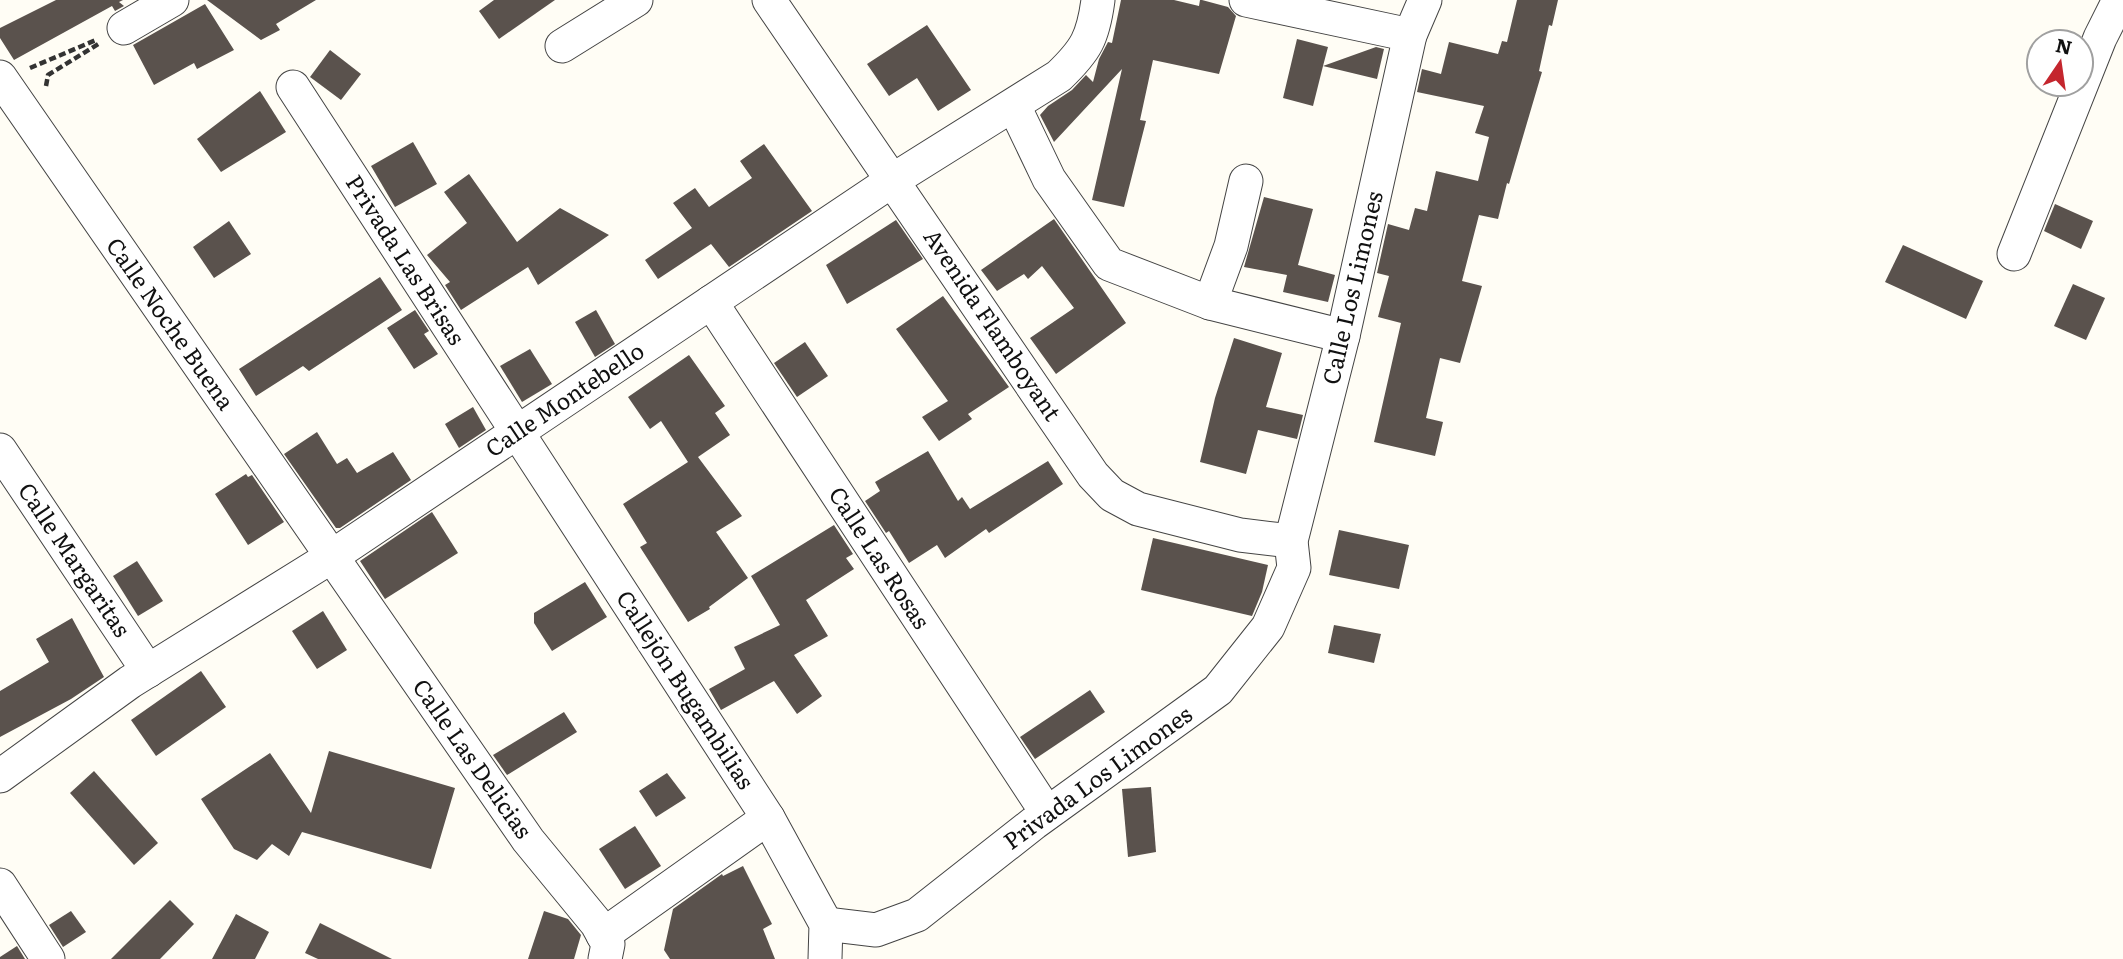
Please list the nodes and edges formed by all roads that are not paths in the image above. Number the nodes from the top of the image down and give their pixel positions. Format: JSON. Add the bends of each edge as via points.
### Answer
{"nodes":[{"id":1,"x":172,"y":0,"type":"edge"},
{"id":2,"x":636,"y":0,"type":"edge"},
{"id":3,"x":769,"y":0,"type":"edge"},
{"id":4,"x":1098,"y":0,"type":"edge"},
{"id":5,"x":1247,"y":0,"type":"edge"},
{"id":6,"x":1425,"y":0,"type":"edge"},
{"id":7,"x":2119,"y":0,"type":"edge"},
{"id":8,"x":124,"y":28,"type":"road end"},
{"id":9,"x":1410,"y":34,"type":"junction"},
{"id":10,"x":562,"y":46,"type":"dead end"},
{"id":11,"x":10,"y":75,"type":"edge"},
{"id":12,"x":293,"y":87,"type":"dead end"},
{"id":13,"x":1014,"y":106,"type":"junction"},
{"id":14,"x":893,"y":180,"type":"junction"},
{"id":15,"x":1246,"y":181,"type":"dead end"},
{"id":16,"x":2014,"y":254,"type":"dead end"},
{"id":17,"x":711,"y":302,"type":"junction"},
{"id":18,"x":1210,"y":303,"type":"junction"},
{"id":19,"x":1343,"y":336,"type":"junction"},
{"id":20,"x":517,"y":432,"type":"junction"},
{"id":21,"x":0,"y":450,"type":"edge"},
{"id":22,"x":1291,"y":541,"type":"junction"},
{"id":23,"x":335,"y":564,"type":"junction"},
{"id":24,"x":148,"y":671,"type":"junction"},
{"id":25,"x":0,"y":776,"type":"edge"},
{"id":26,"x":1047,"y":813,"type":"junction"},
{"id":27,"x":768,"y":818,"type":"junction"},
{"id":28,"x":0,"y":885,"type":"edge"},
{"id":29,"x":826,"y":924,"type":"junction"},
{"id":30,"x":605,"y":946,"type":"edge"},
{"id":31,"x":48,"y":959,"type":"edge"},
{"id":32,"x":825,"y":959,"type":"edge"}],
"edges":[{"from":1,"to":8,"type":"street"},
{"from":2,"to":10,"type":"street"},
{"from":3,"to":14,"type":"street","name":"Avenida Flamboyant"},
{"from":4,"to":13,"type":"street","name":"Calle Montebello","via":[[1082,54],[1059,76]]},
{"from":5,"to":9,"type":"street"},
{"from":6,"to":9,"type":"street","name":"Calle Los Limones"},
{"from":7,"to":16,"type":"street"},
{"from":9,"to":19,"type":"street","name":"Calle Los Limones"},
{"from":11,"to":23,"type":"street","name":"Calle Noche Buena","via":[[36,128]]},
{"from":12,"to":20,"type":"street","name":"Privada Las Brisas"},
{"from":13,"to":14,"type":"street","name":"Calle Montebello"},
{"from":13,"to":18,"type":"street","via":[[1049,179],[1109,264]]},
{"from":14,"to":17,"type":"street","name":"Calle Montebello"},
{"from":14,"to":22,"type":"street","name":"Avenida Flamboyant","via":[[1093,475],[1112,495],[1139,509],[1240,535]]},
{"from":15,"to":18,"type":"street","via":[[1231,246]]},
{"from":17,"to":20,"type":"street","name":"Calle Montebello"},
{"from":17,"to":26,"type":"street","name":"Calle Las Rosas"},
{"from":18,"to":19,"type":"street"},
{"from":19,"to":22,"type":"street","name":"Calle Los Limones"},
{"from":20,"to":23,"type":"street","name":"Calle Montebello"},
{"from":20,"to":27,"type":"street","name":"Callejón Bugambilias"},
{"from":21,"to":24,"type":"street","name":"Calle Margaritas"},
{"from":22,"to":26,"type":"street","name":"Privada Los Limones","via":[[1294,568],[1268,627],[1218,690]]},
{"from":23,"to":24,"type":"street","name":"Calle Montebello"},
{"from":23,"to":30,"type":"street","name":"Calle Las Delicias","via":[[528,840],[597,924]]},
{"from":24,"to":25,"type":"street","name":"Calle Montebello"},
{"from":26,"to":29,"type":"street","name":"Privada Los Limones","via":[[917,915],[876,930]]},
{"from":27,"to":29,"type":"street","name":"Callejón Bugambilias"},
{"from":27,"to":30,"type":"street"},
{"from":28,"to":31,"type":"street"},
{"from":29,"to":32,"type":"street"}]}
